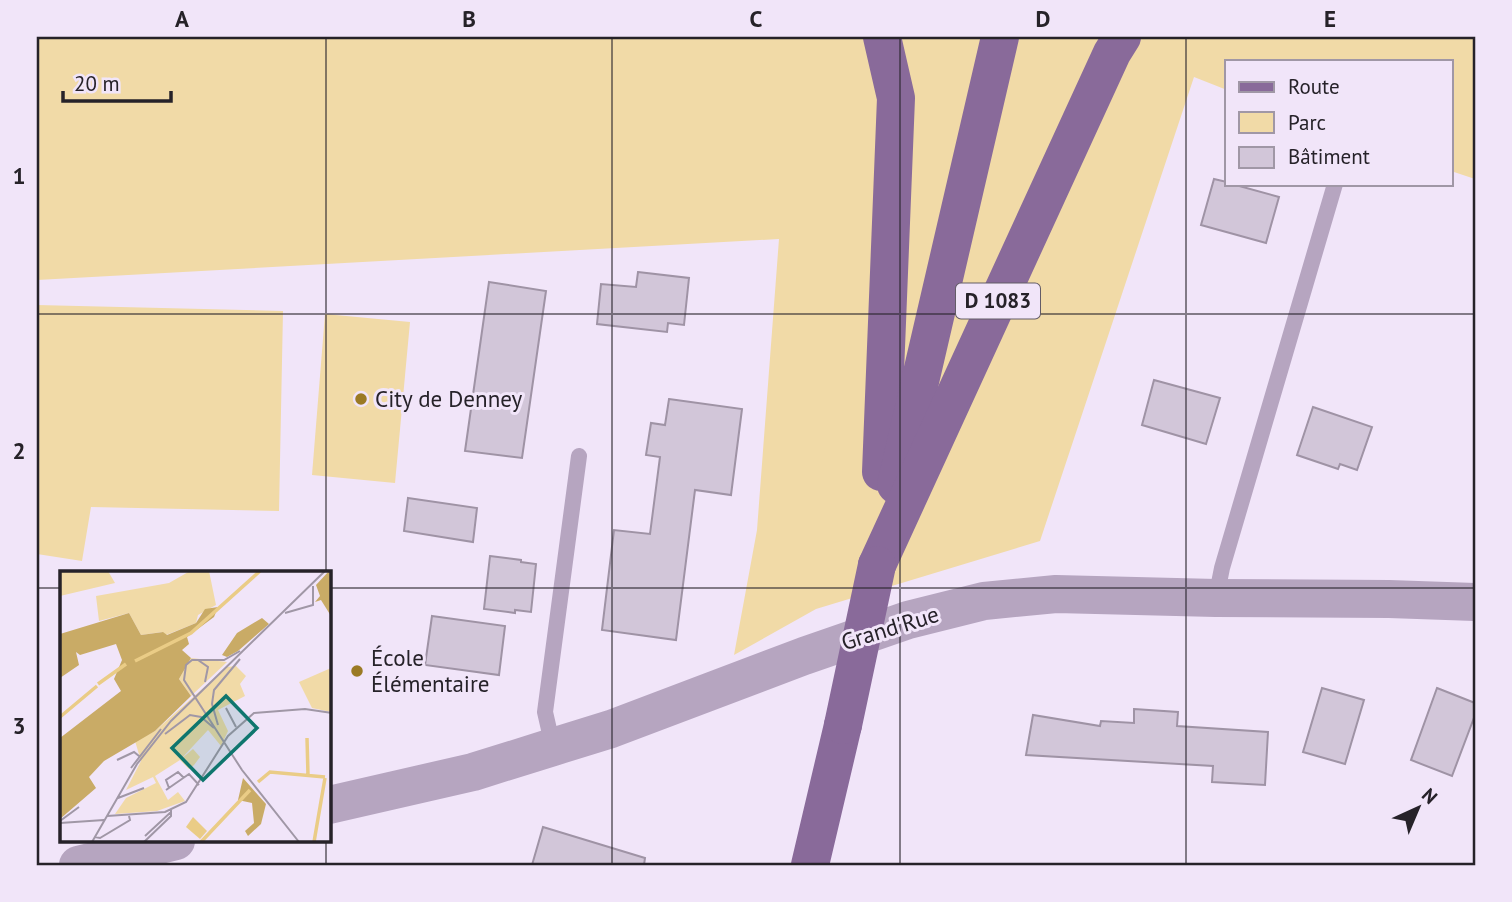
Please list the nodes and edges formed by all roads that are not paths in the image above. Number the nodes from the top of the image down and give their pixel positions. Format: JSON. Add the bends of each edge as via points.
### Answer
{"nodes":[{"id":1,"x":882,"y":37,"type":"edge"},
{"id":2,"x":1000,"y":37,"type":"edge"},
{"id":3,"x":1122,"y":37,"type":"edge"},
{"id":4,"x":1334,"y":186,"type":"edge"},
{"id":5,"x":579,"y":456,"type":"dead end"},
{"id":6,"x":877,"y":565,"type":"junction"},
{"id":7,"x":1216,"y":598,"type":"junction"},
{"id":8,"x":1475,"y":602,"type":"edge"},
{"id":9,"x":553,"y":747,"type":"junction"},
{"id":10,"x":331,"y":805,"type":"edge"},
{"id":11,"x":172,"y":842,"type":"edge"},
{"id":12,"x":78,"y":865,"type":"edge"},
{"id":13,"x":810,"y":865,"type":"edge"}],
"edges":[{"from":1,"to":6,"type":"main road","number":"D 1083","via":[[896,98]]},
{"from":2,"to":6,"type":"main road","number":"D 1083"},
{"from":3,"to":6,"type":"main road","number":"D 1083"},
{"from":4,"to":7,"type":"lane"},
{"from":5,"to":9,"type":"lane","via":[[545,712]]},
{"from":6,"to":13,"type":"main road","number":"D 1083","bridge":true},
{"from":7,"to":8,"type":"street","name":"Grand'Rue"},
{"from":7,"to":9,"type":"street","name":"Grand'Rue","via":[[1056,594],[984,601],[908,620]]},
{"from":9,"to":10,"type":"street","name":"Grand'Rue","via":[[473,772]]},
{"from":11,"to":12,"type":"street"}]}
